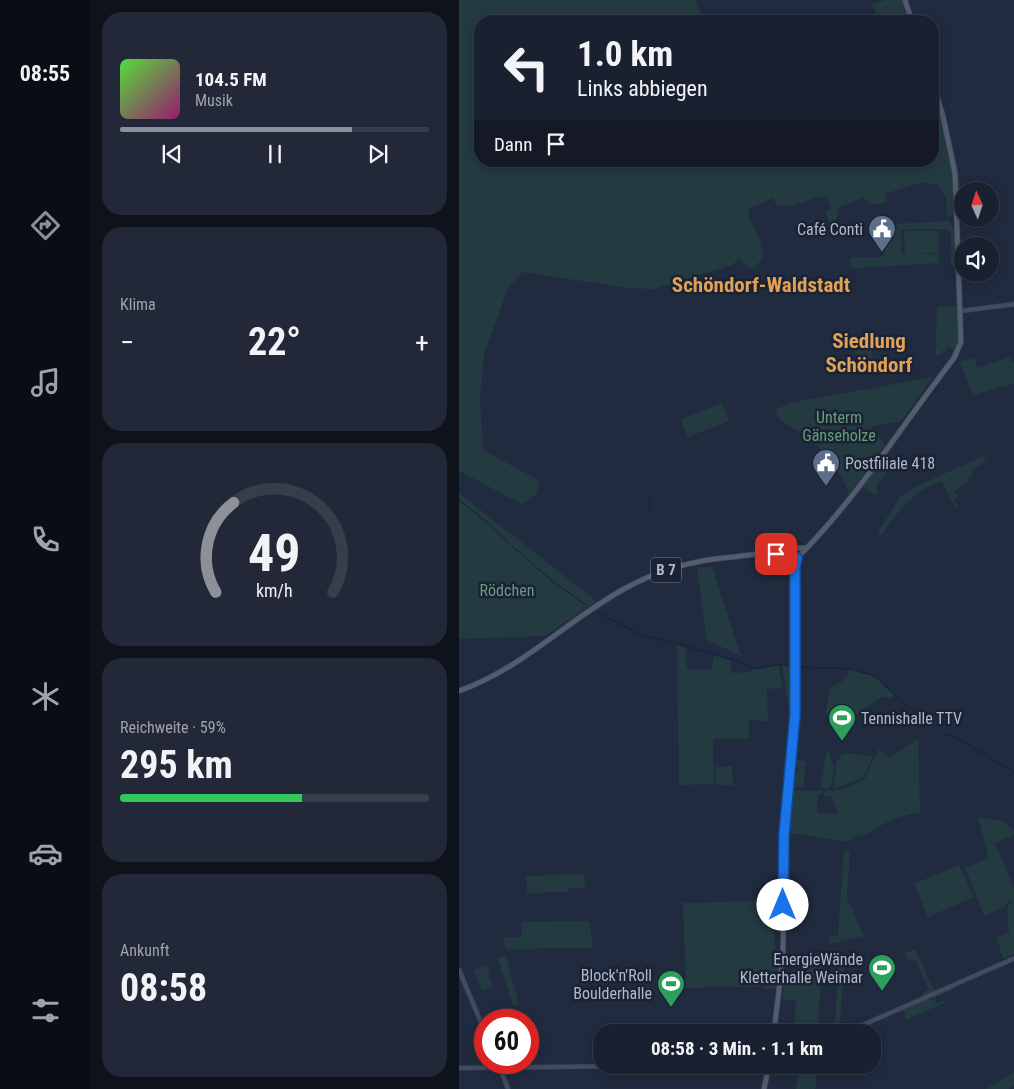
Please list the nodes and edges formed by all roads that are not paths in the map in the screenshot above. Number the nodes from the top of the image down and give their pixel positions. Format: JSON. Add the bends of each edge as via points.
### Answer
{"nodes":[{"id":1,"x":905,"y":0,"type":"edge"},
{"id":2,"x":910,"y":15,"type":"edge"},
{"id":3,"x":939,"y":106,"type":"edge"},
{"id":4,"x":1014,"y":304,"type":"edge"},
{"id":5,"x":961,"y":311,"type":"junction"},
{"id":6,"x":810,"y":546,"type":"junction"},
{"id":7,"x":799,"y":549,"type":"junction"},
{"id":8,"x":794,"y":555,"type":"junction"},
{"id":9,"x":459,"y":691,"type":"edge"},
{"id":10,"x":1014,"y":958,"type":"edge"},
{"id":11,"x":459,"y":970,"type":"edge"},
{"id":12,"x":475,"y":1009,"type":"edge"},
{"id":13,"x":775,"y":1024,"type":"edge"},
{"id":14,"x":865,"y":1024,"type":"edge"},
{"id":15,"x":539,"y":1067,"type":"edge"},
{"id":16,"x":593,"y":1067,"type":"edge"},
{"id":17,"x":459,"y":1068,"type":"edge"},
{"id":18,"x":474,"y":1068,"type":"edge"},
{"id":19,"x":502,"y":1074,"type":"edge"},
{"id":20,"x":768,"y":1074,"type":"edge"},
{"id":21,"x":508,"y":1089,"type":"edge"},
{"id":22,"x":765,"y":1089,"type":"edge"}],
"edges":[{"from":1,"to":2,"type":"main road"},
{"from":3,"to":5,"type":"main road","via":[[954,164]]},
{"from":4,"to":5,"type":"street"},
{"from":5,"to":6,"type":"main road","via":[[961,342],[954,358]]},
{"from":6,"to":7,"type":"main road"},
{"from":6,"to":8,"type":"main road"},
{"from":7,"to":8,"type":"main road"},
{"from":7,"to":8,"type":"main road","via":[[795,547]]},
{"from":8,"to":9,"type":"main road","number":"B 7","via":[[709,559],[650,576],[608,599],[503,672]]},
{"from":8,"to":13,"type":"main road","via":[[795,715],[784,829],[783,956]]},
{"from":10,"to":14,"type":"street"},
{"from":11,"to":12,"type":"street"},
{"from":15,"to":16,"type":"street"},
{"from":17,"to":18,"type":"street"},
{"from":19,"to":21,"type":"street"},
{"from":20,"to":22,"type":"main road"}]}
